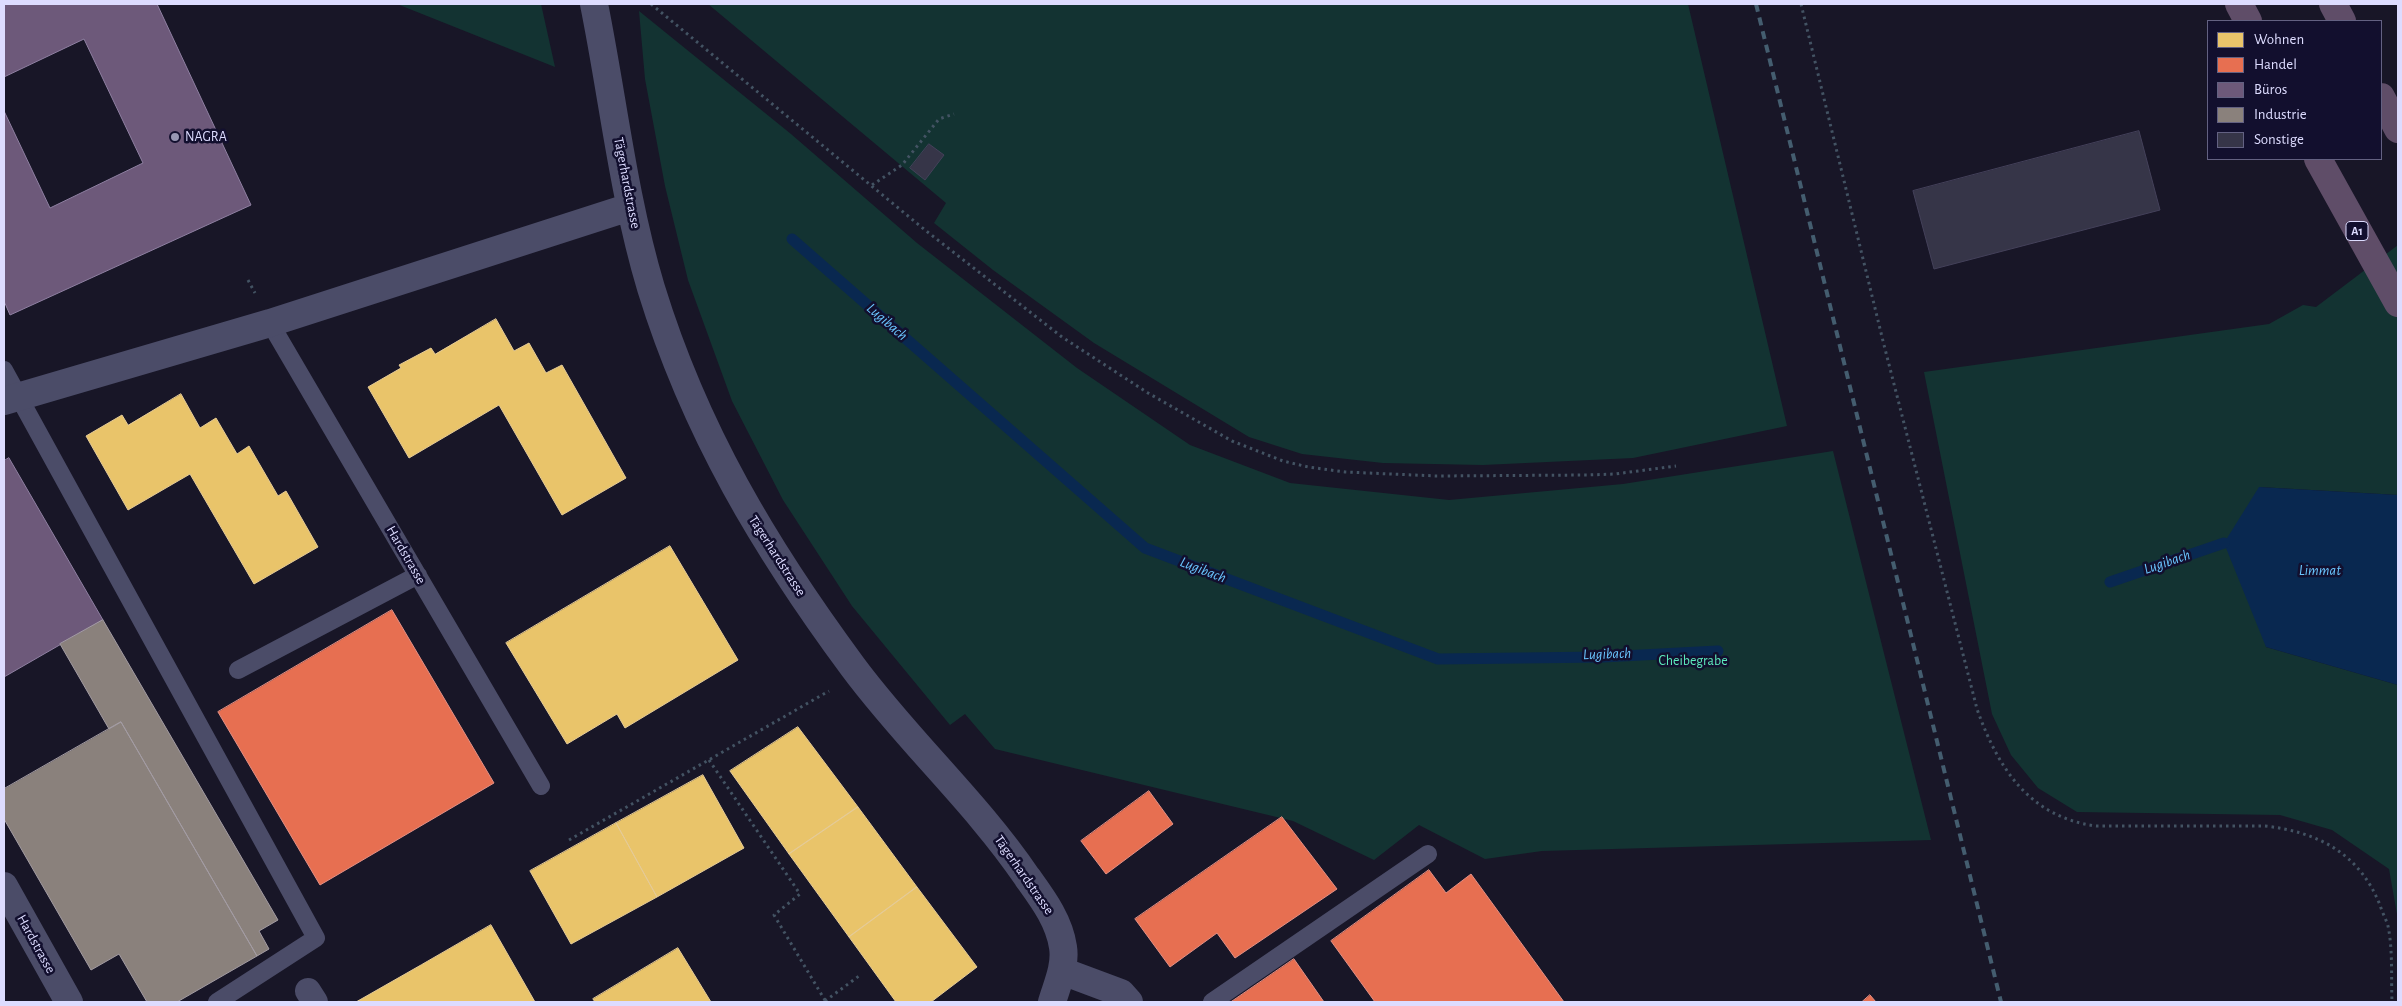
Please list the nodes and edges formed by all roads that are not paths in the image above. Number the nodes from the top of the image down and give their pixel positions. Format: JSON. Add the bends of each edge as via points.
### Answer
{"nodes":[{"id":1,"x":594,"y":4,"type":"edge"},
{"id":2,"x":2239,"y":4,"type":"edge"},
{"id":3,"x":2333,"y":4,"type":"edge"},
{"id":4,"x":2247,"y":20,"type":"edge"},
{"id":5,"x":2341,"y":20,"type":"edge"},
{"id":6,"x":2382,"y":99,"type":"edge"},
{"id":7,"x":2398,"y":129,"type":"edge"},
{"id":8,"x":2319,"y":160,"type":"edge"},
{"id":9,"x":630,"y":207,"type":"junction"},
{"id":10,"x":2398,"y":303,"type":"edge"},
{"id":11,"x":270,"y":323,"type":"junction"},
{"id":12,"x":4,"y":370,"type":"edge"},
{"id":13,"x":11,"y":399,"type":"edge"},
{"id":14,"x":418,"y":575,"type":"junction"},
{"id":15,"x":238,"y":670,"type":"dead end"},
{"id":16,"x":541,"y":786,"type":"dead end"},
{"id":17,"x":1428,"y":854,"type":"dead end"},
{"id":18,"x":4,"y":886,"type":"edge"},
{"id":19,"x":1062,"y":971,"type":"junction"},
{"id":20,"x":69,"y":1002,"type":"edge"},
{"id":21,"x":217,"y":1002,"type":"edge"},
{"id":22,"x":1052,"y":1002,"type":"edge"},
{"id":23,"x":1129,"y":1002,"type":"edge"},
{"id":24,"x":1212,"y":1002,"type":"edge"}],
"edges":[{"from":1,"to":9,"type":"street","name":"Tägerhardstrasse"},
{"from":2,"to":4,"type":"highway"},
{"from":3,"to":5,"type":"highway"},
{"from":6,"to":7,"type":"highway"},
{"from":8,"to":10,"type":"highway","number":"A1"},
{"from":9,"to":11,"type":"street"},
{"from":9,"to":19,"type":"street","name":"Tägerhardstrasse","via":[[651,287],[678,366],[706,432],[747,510],[855,670],[1008,849],[1052,912],[1063,948]]},
{"from":11,"to":13,"type":"street"},
{"from":11,"to":14,"type":"lane","name":"Hardstrasse"},
{"from":12,"to":13,"type":"lane"},
{"from":13,"to":21,"type":"lane","via":[[316,938]]},
{"from":14,"to":15,"type":"lane"},
{"from":14,"to":16,"type":"lane","name":"Hardstrasse"},
{"from":17,"to":24,"type":"lane"},
{"from":18,"to":20,"type":"street","name":"Hardstrasse"},
{"from":19,"to":22,"type":"street","name":"Tägerhardstrasse"},
{"from":19,"to":23,"type":"street","via":[[1121,994]]}]}
